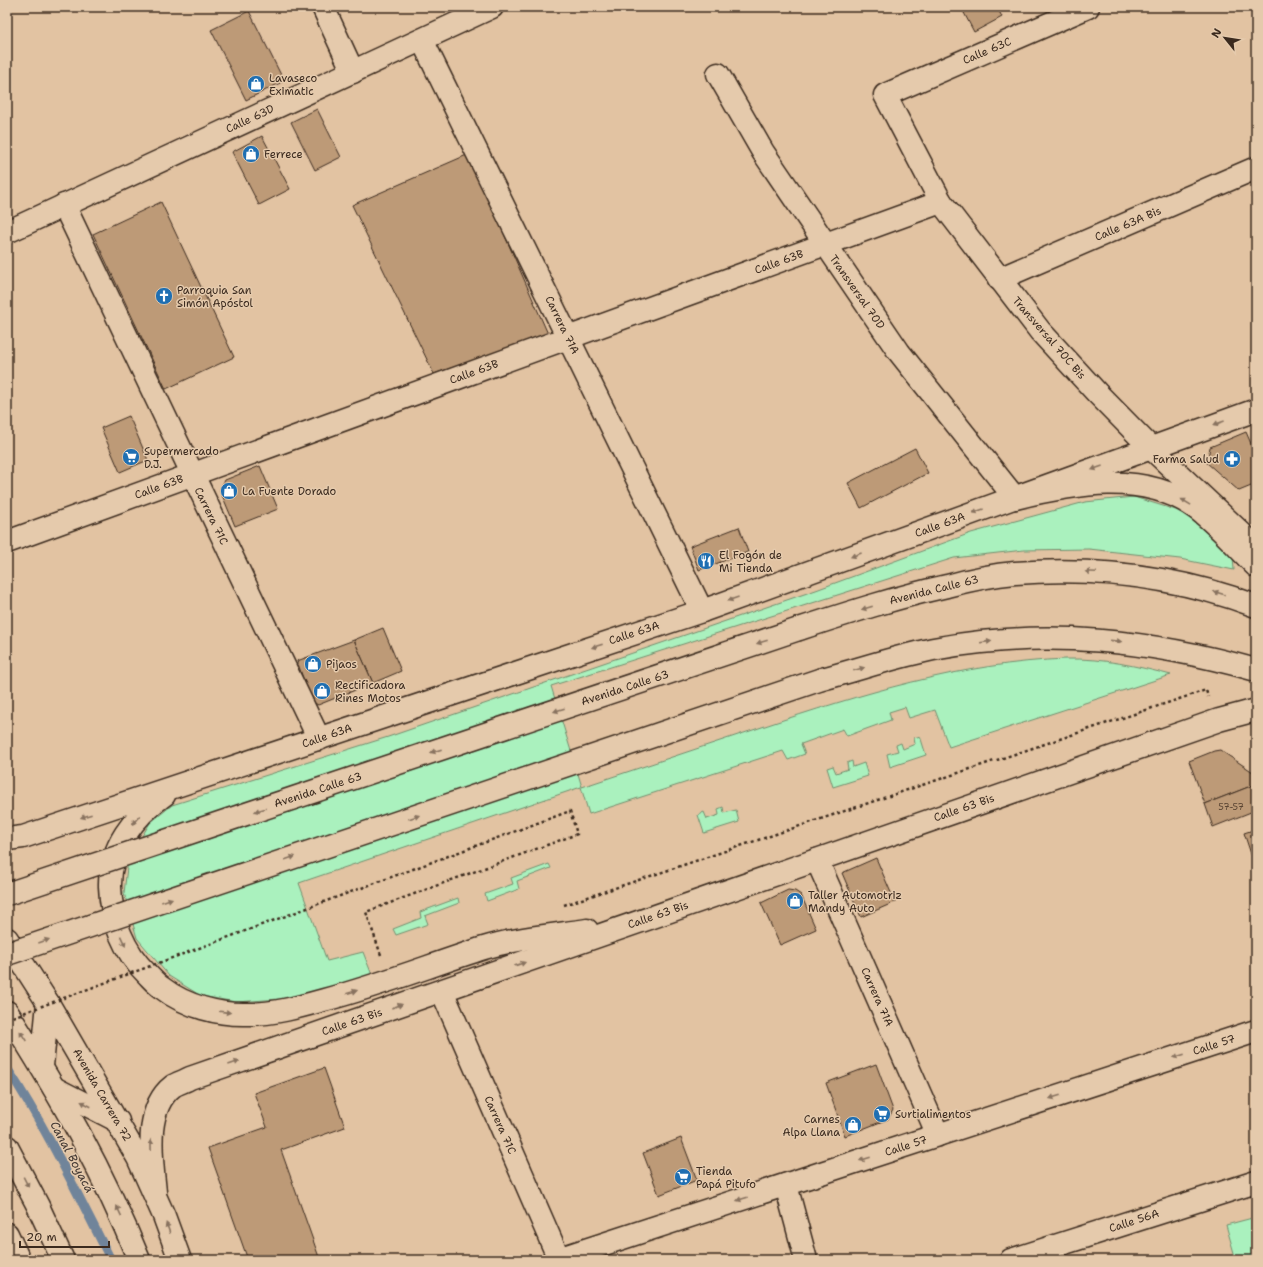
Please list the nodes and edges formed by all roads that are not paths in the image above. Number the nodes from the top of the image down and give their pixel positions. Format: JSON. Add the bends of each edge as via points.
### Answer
{"nodes":[{"id":1,"x":324,"y":7,"type":"edge"},
{"id":2,"x":492,"y":7,"type":"edge"},
{"id":3,"x":1088,"y":7,"type":"edge"},
{"id":4,"x":422,"y":40,"type":"junction"},
{"id":5,"x":353,"y":72,"type":"junction"},
{"id":6,"x":718,"y":74,"type":"dead end"},
{"id":7,"x":885,"y":95,"type":"joint"},
{"id":8,"x":1256,"y":168,"type":"edge"},
{"id":9,"x":941,"y":202,"type":"junction"},
{"id":10,"x":64,"y":205,"type":"junction"},
{"id":11,"x":7,"y":232,"type":"edge"},
{"id":12,"x":825,"y":245,"type":"junction"},
{"id":13,"x":999,"y":279,"type":"junction"},
{"id":14,"x":568,"y":338,"type":"junction"},
{"id":15,"x":1256,"y":410,"type":"edge"},
{"id":16,"x":1151,"y":448,"type":"junction"},
{"id":17,"x":192,"y":475,"type":"junction"},
{"id":18,"x":1015,"y":498,"type":"junction"},
{"id":19,"x":7,"y":542,"type":"edge"},
{"id":20,"x":1256,"y":547,"type":"edge"},
{"id":21,"x":1256,"y":566,"type":"edge"},
{"id":22,"x":1256,"y":606,"type":"edge"},
{"id":23,"x":702,"y":611,"type":"junction"},
{"id":24,"x":1256,"y":670,"type":"edge"},
{"id":25,"x":1251,"y":714,"type":"edge"},
{"id":26,"x":318,"y":739,"type":"junction"},
{"id":27,"x":176,"y":786,"type":"junction"},
{"id":28,"x":7,"y":839,"type":"edge"},
{"id":29,"x":817,"y":860,"type":"junction"},
{"id":30,"x":7,"y":894,"type":"edge"},
{"id":31,"x":640,"y":922,"type":"junction"},
{"id":32,"x":7,"y":939,"type":"edge"},
{"id":33,"x":7,"y":954,"type":"edge"},
{"id":34,"x":442,"y":991,"type":"junction"},
{"id":35,"x":48,"y":1003,"type":"junction"},
{"id":36,"x":7,"y":1012,"type":"edge"},
{"id":37,"x":1256,"y":1031,"type":"edge"},
{"id":38,"x":42,"y":1066,"type":"junction"},
{"id":39,"x":54,"y":1088,"type":"junction"},
{"id":40,"x":118,"y":1121,"type":"junction"},
{"id":41,"x":938,"y":1135,"type":"junction"},
{"id":42,"x":7,"y":1148,"type":"edge"},
{"id":43,"x":1256,"y":1182,"type":"edge"},
{"id":44,"x":786,"y":1185,"type":"junction"},
{"id":45,"x":155,"y":1198,"type":"junction"},
{"id":46,"x":7,"y":1234,"type":"edge"},
{"id":47,"x":557,"y":1259,"type":"edge"},
{"id":48,"x":19,"y":1260,"type":"edge"},
{"id":49,"x":63,"y":1260,"type":"edge"},
{"id":50,"x":139,"y":1260,"type":"edge"},
{"id":51,"x":180,"y":1260,"type":"edge"},
{"id":52,"x":806,"y":1260,"type":"edge"},
{"id":53,"x":1011,"y":1260,"type":"edge"}],
"edges":[{"from":1,"to":5,"type":"main road"},
{"from":2,"to":4,"type":"main road","name":"Calle 63D"},
{"from":3,"to":7,"type":"main road","name":"Calle 63C"},
{"from":4,"to":5,"type":"main road","name":"Calle 63D"},
{"from":4,"to":14,"type":"main road","name":"Carrera 71A"},
{"from":5,"to":10,"type":"main road","name":"Calle 63D"},
{"from":6,"to":12,"type":"main road","name":"Transversal 70D","via":[[763,152]]},
{"from":7,"to":9,"type":"main road","name":"Transversal 70C Bis"},
{"from":8,"to":13,"type":"main road","name":"Calle 63A Bis"},
{"from":9,"to":12,"type":"main road","name":"Calle 63B"},
{"from":9,"to":13,"type":"main road","name":"Transversal 70C Bis"},
{"from":10,"to":11,"type":"main road","name":"Calle 63D"},
{"from":10,"to":17,"type":"main road","name":"Carrera 71C"},
{"from":12,"to":14,"type":"main road","name":"Calle 63B"},
{"from":12,"to":18,"type":"main road","name":"Transversal 70D","via":[[899,352]]},
{"from":13,"to":16,"type":"main road","name":"Transversal 70C Bis","via":[[1040,331]]},
{"from":14,"to":17,"type":"main road","name":"Calle 63B"},
{"from":14,"to":23,"type":"main road","name":"Carrera 71A"},
{"from":15,"to":16,"type":"main road","name":"Calle 63A","one_way":true},
{"from":16,"to":18,"type":"main road","name":"Calle 63A","one_way":true},
{"from":16,"to":20,"type":"main road","name":"Transversal 70C Bis"},
{"from":17,"to":19,"type":"main road","name":"Calle 63B"},
{"from":17,"to":26,"type":"main road","name":"Carrera 71C"},
{"from":21,"to":18,"type":"main road","one_way":true,"via":[[1197,509],[1161,491],[1134,485],[1105,484],[1056,488]]},
{"from":18,"to":23,"type":"main road","name":"Calle 63A","one_way":true},
{"from":22,"to":30,"type":"main road","name":"Avenida Calle 63","one_way":true,"bridge":true,"via":[[1203,588],[1123,574],[1071,571],[1015,573],[973,579],[846,614]]},
{"from":23,"to":26,"type":"main road","name":"Calle 63A","one_way":true},
{"from":33,"to":24,"type":"main road","one_way":true,"bridge":true,"via":[[822,679],[938,648],[1003,640],[1062,637],[1118,641],[1177,650]]},
{"from":25,"to":29,"type":"main road","name":"Calle 63 Bis"},
{"from":26,"to":27,"type":"main road","name":"Calle 63A"},
{"from":27,"to":28,"type":"main road","name":"Calle 63A","one_way":true,"via":[[23,837]]},
{"from":27,"to":31,"type":"main road","one_way":true,"via":[[148,806],[133,822],[120,844],[110,871],[110,900],[125,946],[142,969],[162,988],[190,1004],[247,1014],[287,1010],[348,994],[507,942]]},
{"from":29,"to":31,"type":"main road","name":"Calle 63 Bis"},
{"from":29,"to":41,"type":"main road","name":"Carrera 71A"},
{"from":34,"to":31,"type":"main road","name":"Calle 63 Bis","one_way":true},
{"from":32,"to":35,"type":"main road","name":"Avenida Carrera 72"},
{"from":45,"to":34,"type":"main road","name":"Calle 63 Bis","one_way":true,"via":[[151,1143],[153,1119],[163,1098],[173,1086]]},
{"from":34,"to":47,"type":"main road","name":"Carrera 71C"},
{"from":35,"to":38,"type":"main road"},
{"from":35,"to":40,"type":"main road","name":"Avenida Carrera 72"},
{"from":38,"to":36,"type":"main road","one_way":true},
{"from":37,"to":41,"type":"main road","name":"Calle 57","one_way":true},
{"from":38,"to":39,"type":"main road"},
{"from":40,"to":39,"type":"main road","one_way":true},
{"from":50,"to":39,"type":"main road","one_way":true,"via":[[98,1167]]},
{"from":40,"to":45,"type":"main road","name":"Avenida Carrera 72","via":[[138,1158]]},
{"from":41,"to":44,"type":"main road","name":"Calle 57","one_way":true},
{"from":42,"to":49,"type":"main road","one_way":true},
{"from":43,"to":53,"type":"main road","name":"Calle 56A"},
{"from":44,"to":47,"type":"main road","name":"Calle 57","one_way":true},
{"from":44,"to":52,"type":"main road"},
{"from":51,"to":45,"type":"main road","name":"Avenida Carrera 72","one_way":true},
{"from":46,"to":48,"type":"main road"}]}
